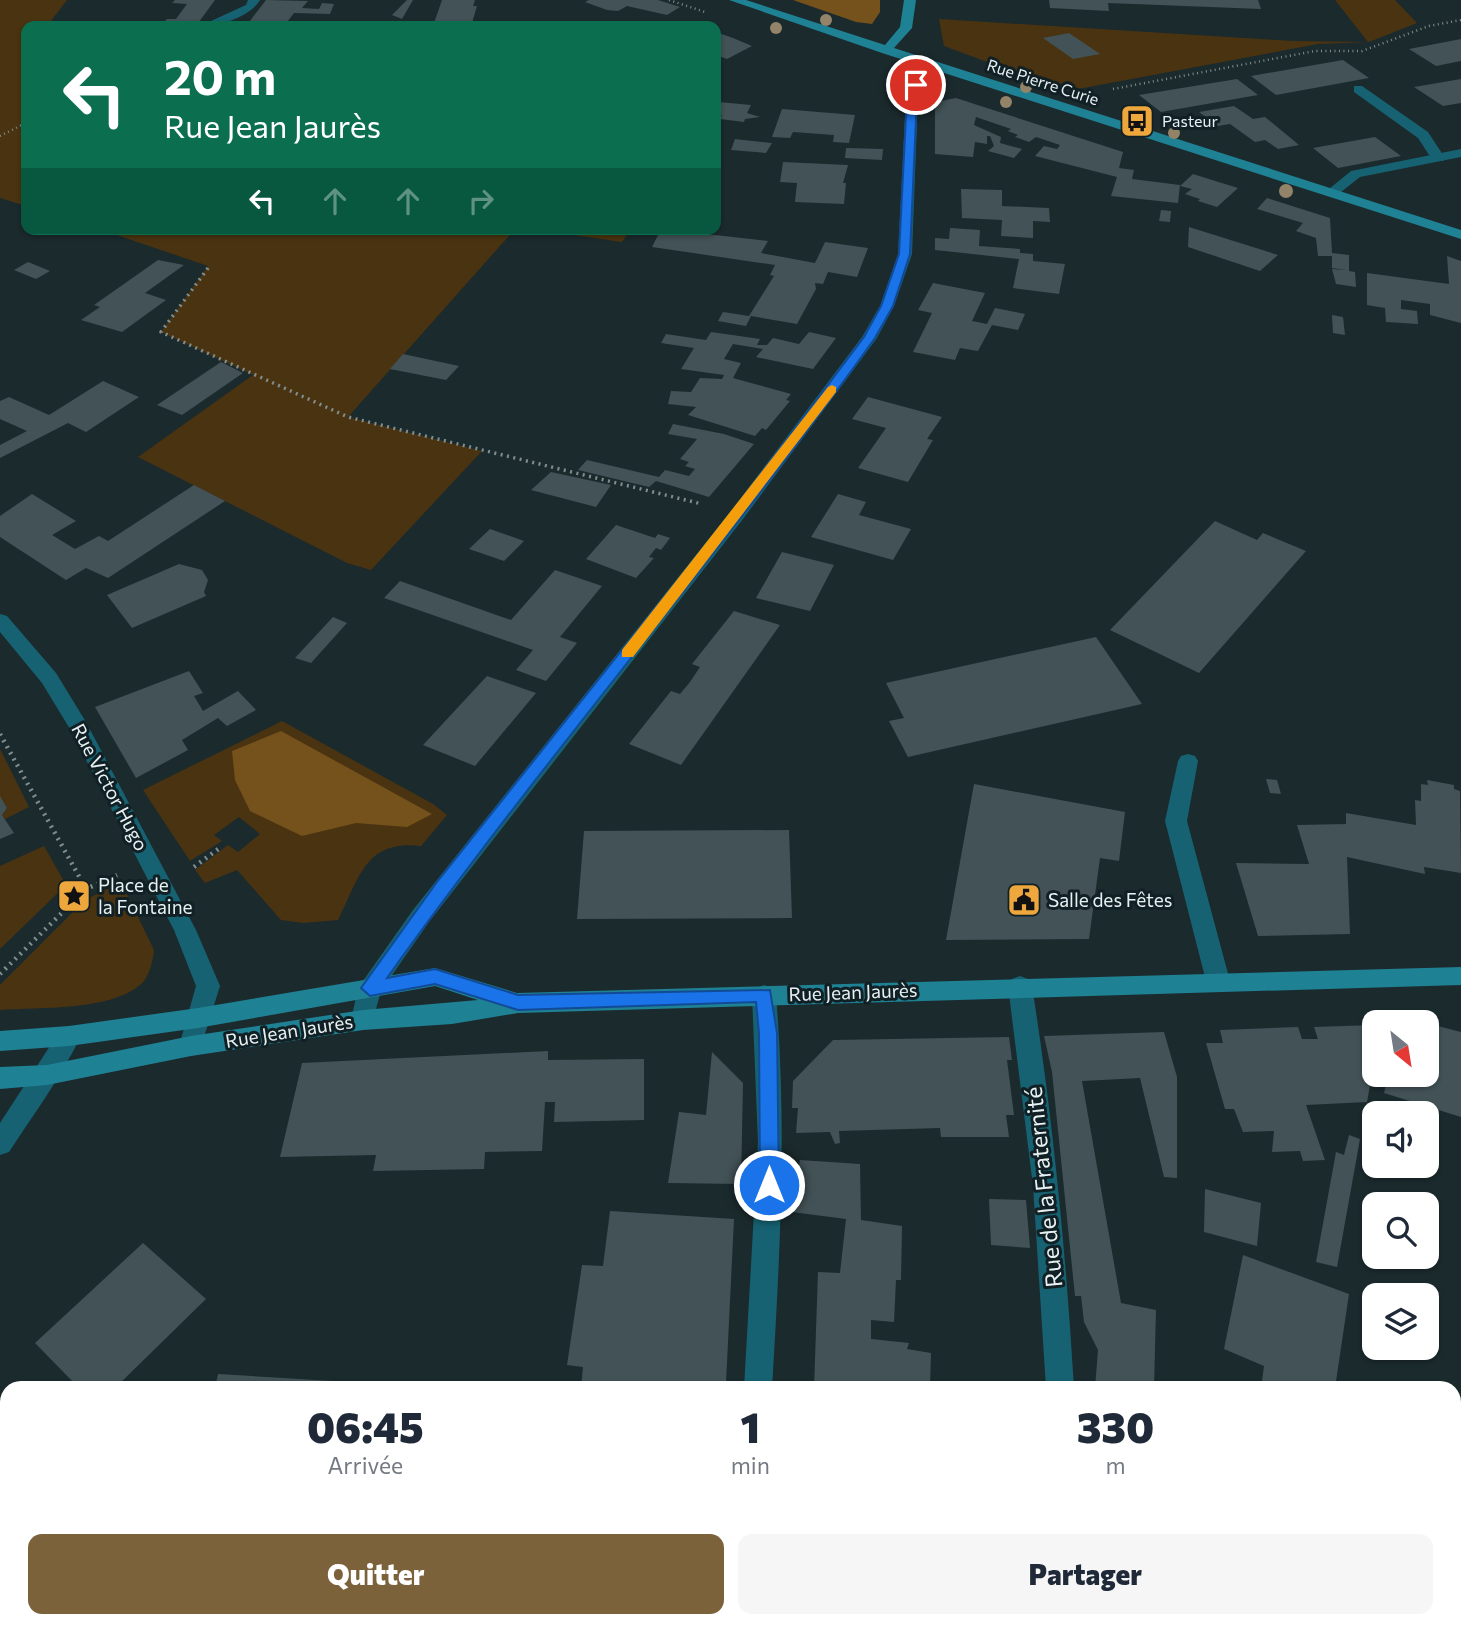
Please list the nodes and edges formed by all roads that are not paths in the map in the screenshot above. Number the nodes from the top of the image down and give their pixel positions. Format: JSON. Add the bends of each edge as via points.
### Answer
{"nodes":[{"id":1,"x":254,"y":0,"type":"edge"},
{"id":2,"x":735,"y":0,"type":"edge"},
{"id":3,"x":910,"y":0,"type":"edge"},
{"id":4,"x":217,"y":21,"type":"edge"},
{"id":5,"x":886,"y":50,"type":"junction"},
{"id":6,"x":938,"y":67,"type":"junction"},
{"id":7,"x":1358,"y":89,"type":"dead end"},
{"id":8,"x":1461,"y":153,"type":"edge"},
{"id":9,"x":1438,"y":158,"type":"junction"},
{"id":10,"x":1331,"y":194,"type":"junction"},
{"id":11,"x":1461,"y":235,"type":"edge"},
{"id":12,"x":0,"y":620,"type":"edge"},
{"id":13,"x":1188,"y":761,"type":"dead end"},
{"id":14,"x":1461,"y":976,"type":"edge"},
{"id":15,"x":1217,"y":981,"type":"junction"},
{"id":16,"x":1020,"y":986,"type":"junction"},
{"id":17,"x":370,"y":988,"type":"junction"},
{"id":18,"x":764,"y":995,"type":"junction"},
{"id":19,"x":518,"y":1003,"type":"junction"},
{"id":20,"x":198,"y":1018,"type":"junction"},
{"id":21,"x":363,"y":1020,"type":"junction"},
{"id":22,"x":69,"y":1036,"type":"junction"},
{"id":23,"x":0,"y":1041,"type":"edge"},
{"id":24,"x":191,"y":1046,"type":"junction"},
{"id":25,"x":47,"y":1075,"type":"junction"},
{"id":26,"x":0,"y":1078,"type":"edge"},
{"id":27,"x":0,"y":1144,"type":"edge"},
{"id":28,"x":758,"y":1381,"type":"edge"},
{"id":29,"x":1060,"y":1381,"type":"edge"}],
"edges":[{"from":1,"to":4,"type":"street"},
{"from":2,"to":5,"type":"main road","name":"Rue Pierre Curie"},
{"from":3,"to":5,"type":"main road","via":[[906,28]]},
{"from":5,"to":6,"type":"main road","name":"Rue Pierre Curie"},
{"from":6,"to":10,"type":"main road","name":"Rue Pierre Curie"},
{"from":6,"to":17,"type":"street","via":[[916,85],[912,96],[905,254],[887,306],[842,375],[737,515],[443,887]]},
{"from":7,"to":9,"type":"street","via":[[1423,135]]},
{"from":8,"to":9,"type":"street"},
{"from":9,"to":10,"type":"street","via":[[1356,174]]},
{"from":10,"to":11,"type":"main road","name":"Rue Pierre Curie"},
{"from":12,"to":20,"type":"street","name":"Rue Victor Hugo","via":[[49,678],[79,727],[185,930],[208,986]]},
{"from":13,"to":15,"type":"street","via":[[1176,821]]},
{"from":14,"to":15,"type":"main road","name":"Rue Jean Jaurès"},
{"from":15,"to":16,"type":"main road","name":"Rue Jean Jaurès"},
{"from":16,"to":18,"type":"main road","name":"Rue Jean Jaurès"},
{"from":16,"to":29,"type":"street","name":"Rue de la Fraternité","via":[[1052,1252]]},
{"from":17,"to":19,"type":"main road","via":[[435,976]]},
{"from":17,"to":20,"type":"main road"},
{"from":17,"to":21,"type":"street"},
{"from":18,"to":19,"type":"main road","name":"Rue Jean Jaurès"},
{"from":18,"to":28,"type":"street","via":[[769,1210]]},
{"from":19,"to":21,"type":"main road","name":"Rue Jean Jaurès","via":[[452,1014]]},
{"from":20,"to":22,"type":"main road"},
{"from":20,"to":24,"type":"street","name":"Rue Victor Hugo"},
{"from":21,"to":24,"type":"main road","name":"Rue Jean Jaurès"},
{"from":22,"to":23,"type":"main road"},
{"from":22,"to":25,"type":"street"},
{"from":24,"to":25,"type":"main road","name":"Rue Jean Jaurès"},
{"from":25,"to":26,"type":"main road","name":"Rue Jean Jaurès"},
{"from":25,"to":27,"type":"street"}]}
